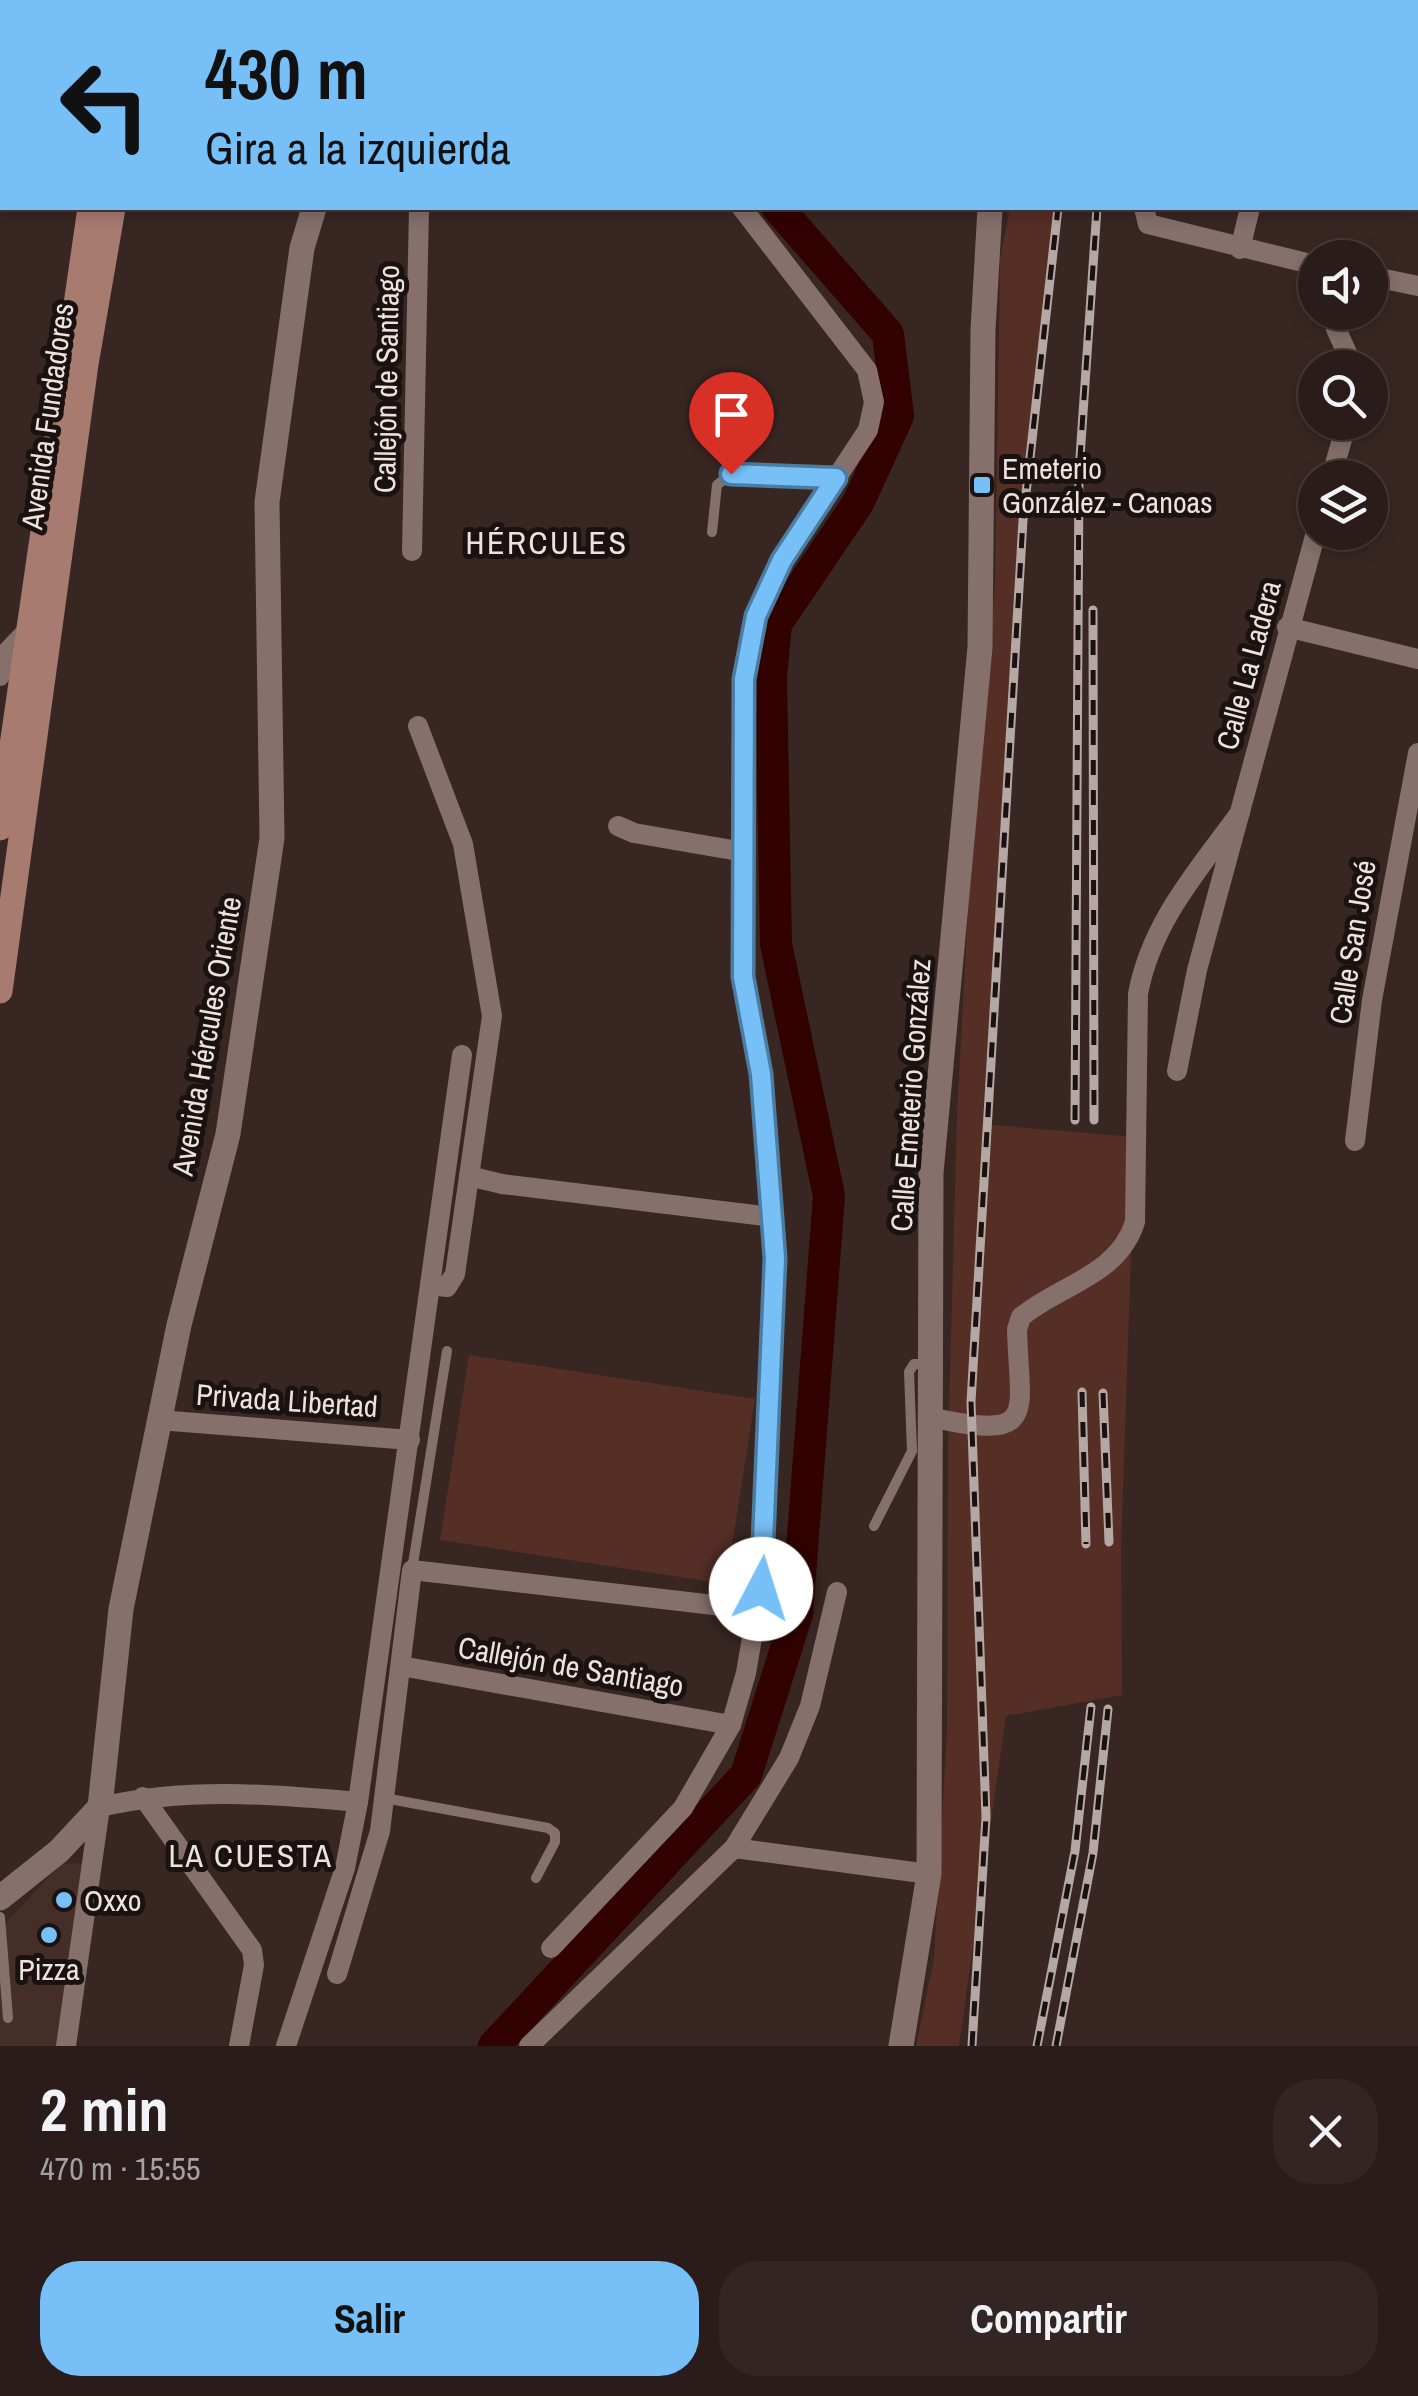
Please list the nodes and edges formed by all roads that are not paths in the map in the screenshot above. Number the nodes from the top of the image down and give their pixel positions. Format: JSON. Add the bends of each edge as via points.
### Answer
{"nodes":[{"id":1,"x":90,"y":210,"type":"edge"},
{"id":2,"x":113,"y":210,"type":"edge"},
{"id":3,"x":313,"y":210,"type":"edge"},
{"id":4,"x":419,"y":210,"type":"edge"},
{"id":5,"x":744,"y":210,"type":"edge"},
{"id":6,"x":985,"y":210,"type":"edge"},
{"id":7,"x":1250,"y":210,"type":"edge"},
{"id":8,"x":1146,"y":216,"type":"edge"},
{"id":9,"x":1240,"y":249,"type":"junction"},
{"id":10,"x":1298,"y":261,"type":"edge"},
{"id":11,"x":1388,"y":280,"type":"edge"},
{"id":12,"x":1418,"y":286,"type":"edge"},
{"id":13,"x":836,"y":478,"type":"junction"},
{"id":14,"x":712,"y":532,"type":"dead end"},
{"id":15,"x":1310,"y":550,"type":"edge"},
{"id":16,"x":412,"y":551,"type":"dead end"},
{"id":17,"x":1286,"y":627,"type":"junction"},
{"id":18,"x":27,"y":631,"type":"junction"},
{"id":19,"x":1418,"y":659,"type":"edge"},
{"id":20,"x":0,"y":676,"type":"edge"},
{"id":21,"x":418,"y":726,"type":"dead end"},
{"id":22,"x":1418,"y":754,"type":"edge"},
{"id":23,"x":1240,"y":813,"type":"junction"},
{"id":24,"x":618,"y":826,"type":"dead end"},
{"id":25,"x":0,"y":828,"type":"edge"},
{"id":26,"x":744,"y":852,"type":"junction"},
{"id":27,"x":0,"y":991,"type":"edge"},
{"id":28,"x":462,"y":1055,"type":"dead end"},
{"id":29,"x":1178,"y":1071,"type":"dead end"},
{"id":30,"x":1355,"y":1141,"type":"dead end"},
{"id":31,"x":468,"y":1176,"type":"junction"},
{"id":32,"x":772,"y":1217,"type":"junction"},
{"id":33,"x":430,"y":1286,"type":"junction"},
{"id":34,"x":447,"y":1351,"type":"dead end"},
{"id":35,"x":933,"y":1364,"type":"junction"},
{"id":36,"x":934,"y":1418,"type":"junction"},
{"id":37,"x":159,"y":1420,"type":"junction"},
{"id":38,"x":410,"y":1440,"type":"junction"},
{"id":39,"x":874,"y":1526,"type":"dead end"},
{"id":40,"x":412,"y":1570,"type":"junction"},
{"id":41,"x":837,"y":1592,"type":"dead end"},
{"id":42,"x":757,"y":1610,"type":"junction"},
{"id":43,"x":400,"y":1666,"type":"junction"},
{"id":44,"x":731,"y":1725,"type":"junction"},
{"id":45,"x":144,"y":1797,"type":"junction"},
{"id":46,"x":384,"y":1798,"type":"junction"},
{"id":47,"x":358,"y":1802,"type":"junction"},
{"id":48,"x":100,"y":1807,"type":"junction"},
{"id":49,"x":734,"y":1848,"type":"junction"},
{"id":50,"x":929,"y":1874,"type":"junction"},
{"id":51,"x":536,"y":1878,"type":"dead end"},
{"id":52,"x":0,"y":1898,"type":"edge"},
{"id":53,"x":0,"y":1917,"type":"edge"},
{"id":54,"x":550,"y":1948,"type":"dead end"},
{"id":55,"x":337,"y":1974,"type":"dead end"},
{"id":56,"x":8,"y":2018,"type":"dead end"},
{"id":57,"x":66,"y":2046,"type":"edge"},
{"id":58,"x":239,"y":2046,"type":"edge"},
{"id":59,"x":286,"y":2046,"type":"edge"},
{"id":60,"x":530,"y":2046,"type":"edge"},
{"id":61,"x":900,"y":2046,"type":"edge"}],
"edges":[{"from":1,"to":18,"type":"main road","name":"Avenida Fundadores"},
{"from":2,"to":27,"type":"main road","name":"Avenida Fundadores"},
{"from":3,"to":37,"type":"street","name":"Avenida Hércules Oriente","via":[[302,248],[266,502],[272,838],[228,1134]]},
{"from":4,"to":16,"type":"street","name":"Callejón de Santiago"},
{"from":5,"to":13,"type":"street","via":[[867,370],[874,402],[868,430]]},
{"from":6,"to":35,"type":"street","name":"Calle Emeterio González","via":[[980,647],[931,1173]]},
{"from":7,"to":9,"type":"street"},
{"from":8,"to":9,"type":"street"},
{"from":9,"to":10,"type":"street"},
{"from":11,"to":12,"type":"street"},
{"from":13,"to":14,"type":"lane","via":[[721,478]]},
{"from":13,"to":26,"type":"street","via":[[782,560],[756,616],[744,679]]},
{"from":15,"to":17,"type":"street","name":"Calle La Ladera"},
{"from":17,"to":19,"type":"street"},
{"from":17,"to":23,"type":"street","name":"Calle La Ladera"},
{"from":18,"to":20,"type":"street","via":[[4,655]]},
{"from":18,"to":25,"type":"main road","name":"Avenida Fundadores"},
{"from":21,"to":31,"type":"street","via":[[463,844],[492,1016]]},
{"from":22,"to":30,"type":"street","name":"Calle San José","via":[[1372,1000]]},
{"from":23,"to":29,"type":"street","name":"Calle La Ladera","via":[[1197,970]]},
{"from":23,"to":36,"type":"street","name":"Calle La Ladera","via":[[1172,906],[1149,951],[1138,994],[1135,1222],[1125,1249],[1021,1317],[1016,1329],[1023,1404],[1016,1418],[1001,1427]]},
{"from":24,"to":26,"type":"street"},
{"from":26,"to":32,"type":"street","via":[[743,977],[761,1074]]},
{"from":28,"to":33,"type":"street"},
{"from":31,"to":32,"type":"street"},
{"from":31,"to":33,"type":"street","via":[[455,1274],[447,1287]]},
{"from":32,"to":42,"type":"street","via":[[767,1495]]},
{"from":33,"to":38,"type":"street"},
{"from":34,"to":40,"type":"lane"},
{"from":35,"to":36,"type":"street","name":"Calle Emeterio González"},
{"from":35,"to":39,"type":"lane","via":[[914,1364],[910,1372],[912,1451]]},
{"from":36,"to":50,"type":"street","name":"Calle Emeterio González"},
{"from":37,"to":38,"type":"street","name":"Privada Libertad"},
{"from":37,"to":48,"type":"street","name":"Avenida Hércules Oriente","via":[[121,1609]]},
{"from":38,"to":47,"type":"street"},
{"from":40,"to":42,"type":"street"},
{"from":40,"to":43,"type":"street"},
{"from":41,"to":49,"type":"street","via":[[810,1706]]},
{"from":42,"to":44,"type":"street"},
{"from":43,"to":44,"type":"street","name":"Callejón de Santiago"},
{"from":43,"to":46,"type":"street"},
{"from":44,"to":54,"type":"street","via":[[682,1808]]},
{"from":45,"to":47,"type":"street","via":[[248,1792]]},
{"from":45,"to":48,"type":"street"},
{"from":45,"to":58,"type":"street","via":[[252,1950]]},
{"from":46,"to":51,"type":"lane","via":[[548,1828],[555,1842]]},
{"from":46,"to":55,"type":"street"},
{"from":47,"to":59,"type":"street","via":[[345,1868]]},
{"from":48,"to":52,"type":"street","via":[[59,1852]]},
{"from":48,"to":57,"type":"street","name":"Avenida Hércules Oriente"},
{"from":49,"to":50,"type":"street"},
{"from":49,"to":60,"type":"street"},
{"from":50,"to":61,"type":"street","name":"Calle Emeterio González"},
{"from":53,"to":56,"type":"lane"}]}
